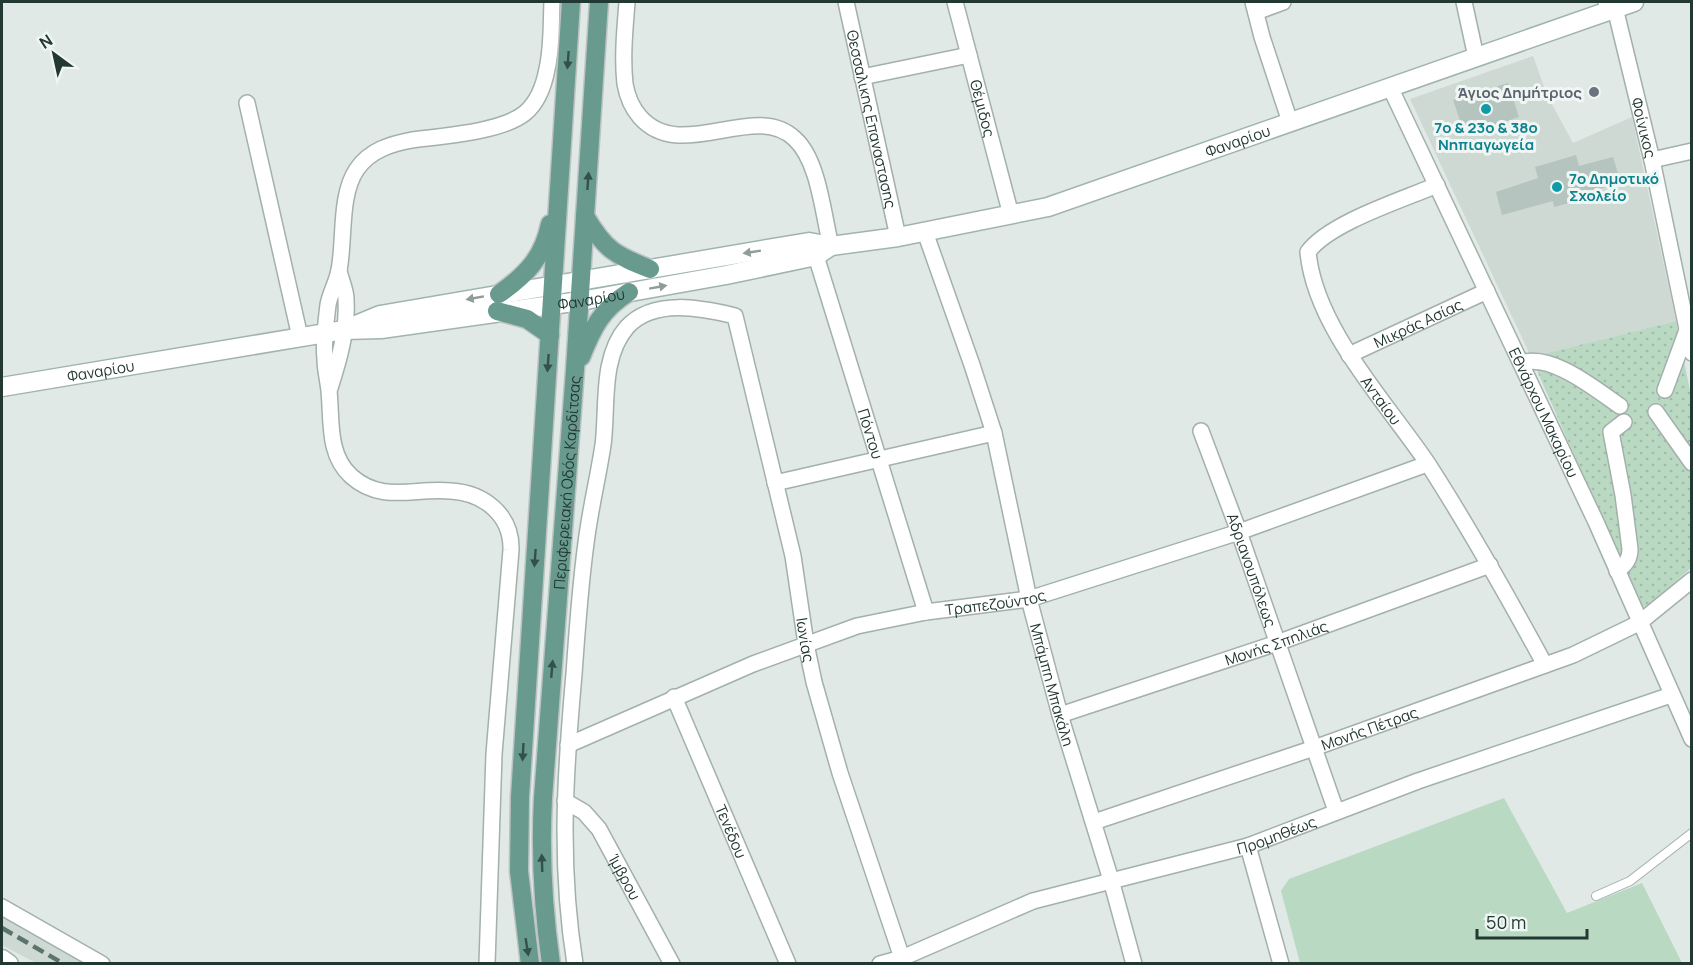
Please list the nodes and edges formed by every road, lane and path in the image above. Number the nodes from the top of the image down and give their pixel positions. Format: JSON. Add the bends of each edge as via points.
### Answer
{"nodes":[{"id":1,"x":552,"y":2,"type":"edge"},
{"id":2,"x":571,"y":2,"type":"edge"},
{"id":3,"x":599,"y":2,"type":"edge"},
{"id":4,"x":627,"y":2,"type":"edge"},
{"id":5,"x":846,"y":2,"type":"edge"},
{"id":6,"x":955,"y":2,"type":"edge"},
{"id":7,"x":1282,"y":2,"type":"edge"},
{"id":8,"x":1464,"y":2,"type":"edge"},
{"id":9,"x":1634,"y":2,"type":"edge"},
{"id":10,"x":1610,"y":5,"type":"edge"},
{"id":11,"x":1254,"y":7,"type":"edge"},
{"id":12,"x":969,"y":55,"type":"junction"},
{"id":13,"x":1476,"y":57,"type":"junction"},
{"id":14,"x":862,"y":77,"type":"junction"},
{"id":15,"x":1390,"y":87,"type":"junction"},
{"id":16,"x":247,"y":103,"type":"dead end"},
{"id":17,"x":1290,"y":122,"type":"junction"},
{"id":18,"x":1692,"y":151,"type":"edge"},
{"id":19,"x":1652,"y":160,"type":"junction"},
{"id":20,"x":1437,"y":185,"type":"junction"},
{"id":21,"x":559,"y":197,"type":"junction"},
{"id":22,"x":1011,"y":215,"type":"junction"},
{"id":23,"x":585,"y":216,"type":"junction"},
{"id":24,"x":925,"y":232,"type":"junction"},
{"id":25,"x":898,"y":237,"type":"junction"},
{"id":26,"x":823,"y":251,"type":"junction"},
{"id":27,"x":650,"y":270,"type":"junction"},
{"id":28,"x":581,"y":281,"type":"junction"},
{"id":29,"x":553,"y":284,"type":"junction"},
{"id":30,"x":1487,"y":291,"type":"junction"},
{"id":31,"x":629,"y":292,"type":"junction"},
{"id":32,"x":580,"y":300,"type":"junction"},
{"id":33,"x":498,"y":303,"type":"junction"},
{"id":34,"x":552,"y":305,"type":"junction"},
{"id":35,"x":1687,"y":330,"type":"junction"},
{"id":36,"x":335,"y":331,"type":"junction"},
{"id":37,"x":550,"y":335,"type":"junction"},
{"id":38,"x":300,"y":337,"type":"junction"},
{"id":39,"x":1692,"y":353,"type":"edge"},
{"id":40,"x":1349,"y":355,"type":"junction"},
{"id":41,"x":1521,"y":363,"type":"junction"},
{"id":42,"x":575,"y":370,"type":"junction"},
{"id":43,"x":2,"y":387,"type":"edge"},
{"id":44,"x":1665,"y":390,"type":"dead end"},
{"id":45,"x":1620,"y":406,"type":"dead end"},
{"id":46,"x":1656,"y":412,"type":"dead end"},
{"id":47,"x":1624,"y":422,"type":"dead end"},
{"id":48,"x":1201,"y":431,"type":"dead end"},
{"id":49,"x":994,"y":433,"type":"junction"},
{"id":50,"x":878,"y":459,"type":"junction"},
{"id":51,"x":1692,"y":463,"type":"edge"},
{"id":52,"x":1427,"y":464,"type":"junction"},
{"id":53,"x":775,"y":483,"type":"junction"},
{"id":54,"x":1239,"y":532,"type":"junction"},
{"id":55,"x":1490,"y":565,"type":"junction"},
{"id":56,"x":1617,"y":571,"type":"junction"},
{"id":57,"x":1692,"y":579,"type":"edge"},
{"id":58,"x":1029,"y":598,"type":"junction"},
{"id":59,"x":926,"y":612,"type":"junction"},
{"id":60,"x":1639,"y":623,"type":"junction"},
{"id":61,"x":1277,"y":643,"type":"junction"},
{"id":62,"x":806,"y":644,"type":"junction"},
{"id":63,"x":1545,"y":665,"type":"junction"},
{"id":64,"x":1671,"y":695,"type":"junction"},
{"id":65,"x":674,"y":698,"type":"junction"},
{"id":66,"x":1060,"y":715,"type":"junction"},
{"id":67,"x":1692,"y":739,"type":"edge"},
{"id":68,"x":568,"y":745,"type":"junction"},
{"id":69,"x":1314,"y":748,"type":"junction"},
{"id":70,"x":565,"y":801,"type":"junction"},
{"id":71,"x":1336,"y":811,"type":"junction"},
{"id":72,"x":1094,"y":822,"type":"junction"},
{"id":73,"x":1692,"y":833,"type":"edge"},
{"id":74,"x":1248,"y":846,"type":"junction"},
{"id":75,"x":1112,"y":880,"type":"junction"},
{"id":76,"x":1596,"y":896,"type":"dead end"},
{"id":77,"x":2,"y":907,"type":"edge"},
{"id":78,"x":902,"y":958,"type":"junction"},
{"id":79,"x":2,"y":959,"type":"edge"},
{"id":80,"x":9,"y":963,"type":"edge"},
{"id":81,"x":102,"y":963,"type":"edge"},
{"id":82,"x":488,"y":963,"type":"edge"},
{"id":83,"x":530,"y":963,"type":"edge"},
{"id":84,"x":551,"y":963,"type":"edge"},
{"id":85,"x":575,"y":963,"type":"edge"},
{"id":86,"x":672,"y":963,"type":"edge"},
{"id":87,"x":788,"y":963,"type":"edge"},
{"id":88,"x":880,"y":963,"type":"edge"},
{"id":89,"x":1134,"y":963,"type":"edge"},
{"id":90,"x":1281,"y":963,"type":"edge"}],
"edges":[{"from":1,"to":36,"type":"street","via":[[544,80],[534,102],[523,114],[488,128],[393,144],[358,167],[347,195],[339,271],[346,298]]},
{"from":2,"to":21,"type":"main road","name":"Περιφερειακή Οδός Καρδίτσας","one_way":true},
{"from":23,"to":3,"type":"main road","name":"Περιφερειακή Οδός Καρδίτσας","one_way":true},
{"from":4,"to":26,"type":"street","name":"Πόντου","via":[[625,77],[629,99],[637,113],[651,127],[670,134],[758,126],[794,138],[811,162]]},
{"from":5,"to":14,"type":"street","name":"Θεσσαλικης Επαναστασης"},
{"from":6,"to":12,"type":"street","name":"Θέμιδος"},
{"from":7,"to":11,"type":"street"},
{"from":8,"to":13,"type":"street"},
{"from":9,"to":10,"type":"main road","name":"Φαναρίου"},
{"from":10,"to":13,"type":"main road","name":"Φαναρίου"},
{"from":10,"to":19,"type":"street","name":"Φοίνικος"},
{"from":11,"to":17,"type":"street"},
{"from":12,"to":14,"type":"street"},
{"from":12,"to":22,"type":"street","name":"Θέμιδος"},
{"from":13,"to":15,"type":"main road","name":"Φαναρίου"},
{"from":14,"to":25,"type":"street","name":"Θεσσαλικης Επαναστασης"},
{"from":15,"to":17,"type":"main road","name":"Φαναρίου"},
{"from":15,"to":20,"type":"street","name":"Εθνάρχου Μακαρίου"},
{"from":16,"to":38,"type":"street"},
{"from":17,"to":22,"type":"main road","name":"Φαναρίου","via":[[1048,207]]},
{"from":18,"to":19,"type":"street"},
{"from":19,"to":35,"type":"street","name":"Φοίνικος"},
{"from":20,"to":30,"type":"street","name":"Εθνάρχου Μακαρίου"},
{"from":20,"to":40,"type":"street","name":"Ανταίου","via":[[1338,228],[1308,252],[1313,282]]},
{"from":21,"to":29,"type":"main road","name":"Περιφερειακή Οδός Καρδίτσας"},
{"from":21,"to":33,"type":"main road","via":[[538,256]]},
{"from":22,"to":24,"type":"main road","name":"Φαναρίου"},
{"from":23,"to":27,"type":"main road","via":[[597,238],[610,250]]},
{"from":23,"to":28,"type":"main road","name":"Περιφερειακή Οδός Καρδίτσας"},
{"from":24,"to":25,"type":"main road","name":"Φαναρίου"},
{"from":24,"to":49,"type":"street","name":"Μπάμπη Μπακάλη"},
{"from":25,"to":26,"type":"main road","name":"Φαναρίου"},
{"from":26,"to":27,"type":"main road","name":"Φαναρίου","one_way":true,"via":[[809,242]]},
{"from":31,"to":26,"type":"main road","name":"Φαναρίου","one_way":true,"via":[[726,275]]},
{"from":26,"to":50,"type":"street","name":"Πόντου"},
{"from":27,"to":28,"type":"main road","name":"Φαναρίου"},
{"from":28,"to":29,"type":"main road","name":"Φαναρίου"},
{"from":28,"to":32,"type":"main road","name":"Περιφερειακή Οδός Καρδίτσας"},
{"from":29,"to":33,"type":"main road","name":"Φαναρίου"},
{"from":29,"to":34,"type":"main road","name":"Περιφερειακή Οδός Καρδίτσας"},
{"from":30,"to":40,"type":"street","name":"Μικράς Ασίας"},
{"from":30,"to":41,"type":"street","name":"Εθνάρχου Μακαρίου"},
{"from":31,"to":32,"type":"main road","name":"Φαναρίου"},
{"from":31,"to":42,"type":"main road","via":[[596,322]]},
{"from":32,"to":34,"type":"main road","name":"Φαναρίου"},
{"from":32,"to":42,"type":"main road","name":"Περιφερειακή Οδός Καρδίτσας"},
{"from":33,"to":34,"type":"main road","name":"Φαναρίου"},
{"from":33,"to":36,"type":"main road","name":"Φαναρίου"},
{"from":33,"to":37,"type":"main road"},
{"from":34,"to":37,"type":"main road","name":"Περιφερειακή Οδός Καρδίτσας"},
{"from":35,"to":39,"type":"street","name":"Φοίνικος"},
{"from":35,"to":44,"type":"street"},
{"from":36,"to":38,"type":"main road","name":"Φαναρίου"},
{"from":36,"to":82,"type":"street","via":[[340,357],[329,391],[333,444],[353,478],[386,492],[452,490],[472,495],[495,508],[510,532],[512,550],[494,754]]},
{"from":37,"to":83,"type":"main road","name":"Περιφερειακή Οδός Καρδίτσας","one_way":true,"via":[[520,797],[519,871]]},
{"from":38,"to":43,"type":"main road","name":"Φαναρίου"},
{"from":40,"to":52,"type":"street","name":"Ανταίου"},
{"from":41,"to":45,"type":"street","via":[[1541,362],[1566,371]]},
{"from":41,"to":56,"type":"street","name":"Εθνάρχου Μακαρίου"},
{"from":84,"to":42,"type":"main road","name":"Περιφερειακή Οδός Καρδίτσας","one_way":true,"via":[[543,890],[542,819]]},
{"from":46,"to":51,"type":"street"},
{"from":47,"to":56,"type":"street","via":[[1611,432],[1630,549],[1625,565]]},
{"from":48,"to":54,"type":"street","name":"Αδριανουπόλεως"},
{"from":49,"to":50,"type":"street"},
{"from":49,"to":58,"type":"street","name":"Μπάμπη Μπακάλη"},
{"from":50,"to":53,"type":"street"},
{"from":50,"to":59,"type":"street","name":"Πόντου"},
{"from":52,"to":54,"type":"street","name":"Τραπεζούντος"},
{"from":52,"to":55,"type":"street","name":"Ανταίου"},
{"from":53,"to":62,"type":"street","name":"Ιωνίας","via":[[793,556]]},
{"from":53,"to":68,"type":"street","name":"Ιωνίας","via":[[735,316],[687,308],[660,310],[635,320],[616,346],[610,366],[602,450],[585,544]]},
{"from":54,"to":58,"type":"street","name":"Τραπεζούντος"},
{"from":54,"to":61,"type":"street","name":"Αδριανουπόλεως"},
{"from":55,"to":61,"type":"street","name":"Μονής Σπηλιάς"},
{"from":55,"to":63,"type":"street","name":"Ανταίου"},
{"from":56,"to":60,"type":"street","name":"Εθνάρχου Μακαρίου"},
{"from":57,"to":60,"type":"street","name":"Μονής Πέτρας"},
{"from":58,"to":59,"type":"street","name":"Τραπεζούντος"},
{"from":58,"to":66,"type":"street","name":"Μπάμπη Μπακάλη"},
{"from":59,"to":62,"type":"street","name":"Τραπεζούντος","via":[[856,626]]},
{"from":60,"to":63,"type":"street","name":"Μονής Πέτρας"},
{"from":60,"to":64,"type":"street","name":"Εθνάρχου Μακαρίου"},
{"from":61,"to":66,"type":"street","name":"Μονής Σπηλιάς"},
{"from":61,"to":69,"type":"street","name":"Αδριανουπόλεως"},
{"from":62,"to":65,"type":"street","name":"Τραπεζούντος"},
{"from":62,"to":78,"type":"street","name":"Ιωνίας","via":[[834,755]]},
{"from":63,"to":69,"type":"street","name":"Μονής Πέτρας"},
{"from":64,"to":67,"type":"street","name":"Εθνάρχου Μακαρίου"},
{"from":64,"to":71,"type":"street","name":"Προμηθέως"},
{"from":65,"to":68,"type":"street","name":"Τραπεζούντος"},
{"from":65,"to":87,"type":"street","name":"Τενέδου"},
{"from":66,"to":72,"type":"street","name":"Μπάμπη Μπακάλη"},
{"from":68,"to":70,"type":"street"},
{"from":69,"to":71,"type":"street","name":"Αδριανουπόλεως"},
{"from":69,"to":72,"type":"street","name":"Μονής Πέτρας"},
{"from":70,"to":85,"type":"street","via":[[565,876]]},
{"from":70,"to":86,"type":"street","name":"Ίμβρου","via":[[584,812],[599,829]]},
{"from":71,"to":74,"type":"street","name":"Προμηθέως"},
{"from":72,"to":75,"type":"street","name":"Μπάμπη Μπακάλη"},
{"from":73,"to":76,"type":"lane","via":[[1630,881]]},
{"from":74,"to":75,"type":"street","name":"Προμηθέως"},
{"from":74,"to":90,"type":"street"},
{"from":75,"to":78,"type":"street","name":"Προμηθέως","via":[[1017,907]]},
{"from":75,"to":89,"type":"street","name":"Μπάμπη Μπακάλη"},
{"from":77,"to":81,"type":"street"},
{"from":78,"to":88,"type":"street","name":"Προμηθέως"},
{"from":79,"to":80,"type":"main road"}]}
